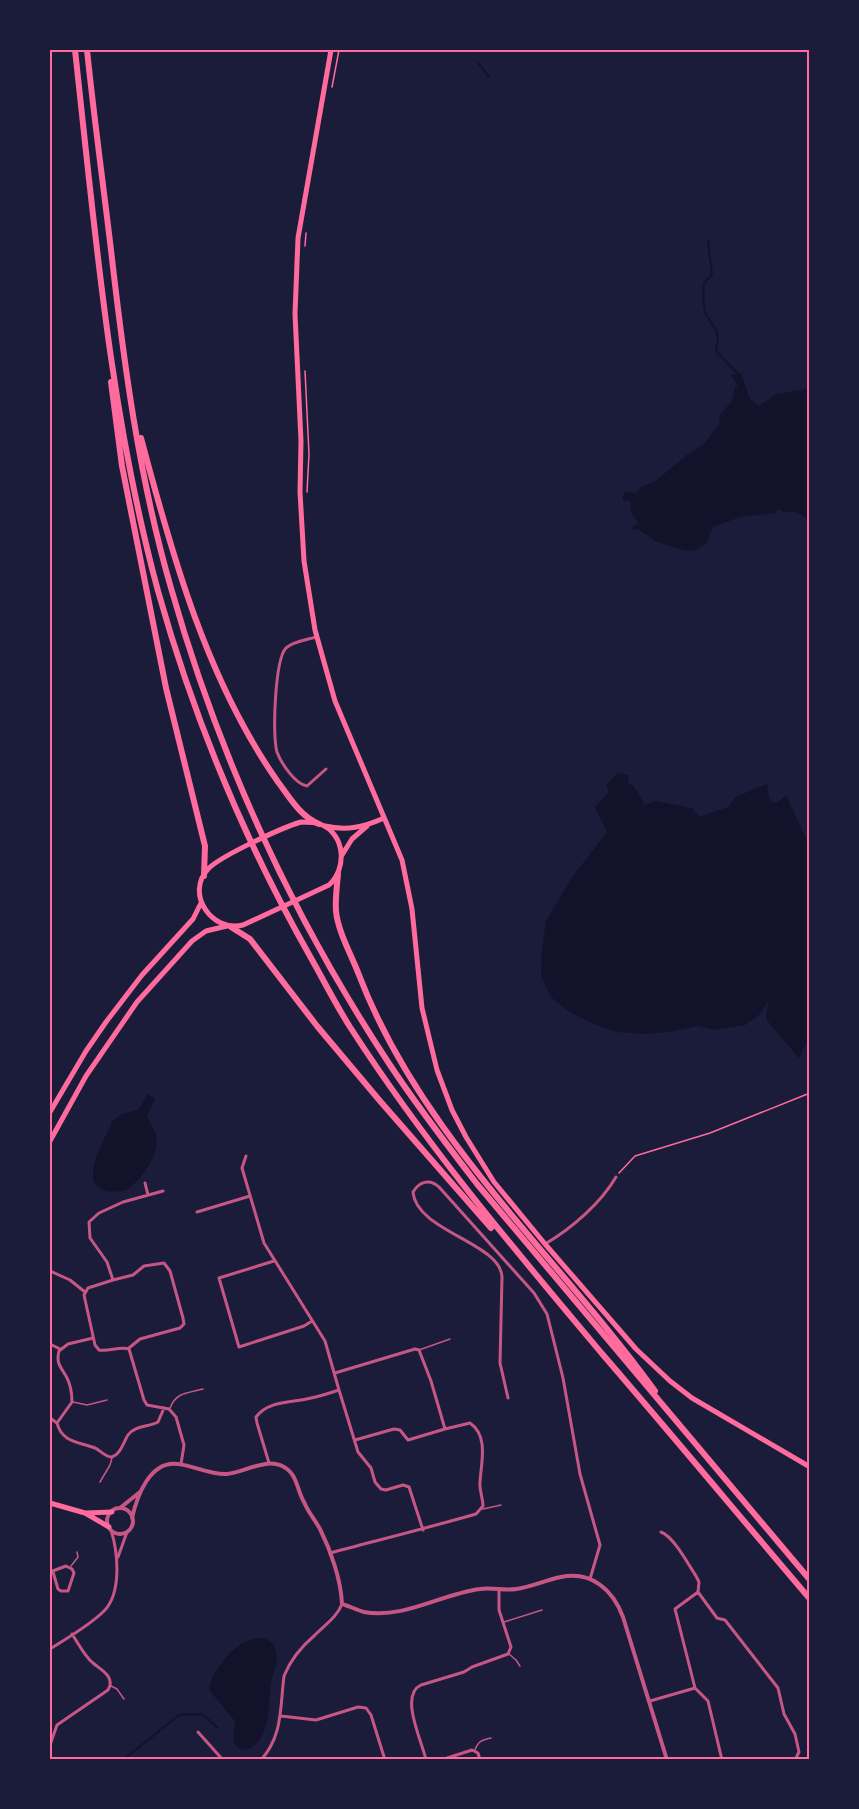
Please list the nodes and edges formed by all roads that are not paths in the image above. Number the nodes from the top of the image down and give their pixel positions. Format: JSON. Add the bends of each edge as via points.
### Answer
{"nodes":[{"id":1,"x":75,"y":50,"type":"edge"},
{"id":2,"x":87,"y":50,"type":"edge"},
{"id":3,"x":331,"y":50,"type":"edge"},
{"id":4,"x":105,"y":311,"type":"junction"},
{"id":5,"x":131,"y":397,"type":"junction"},
{"id":6,"x":316,"y":637,"type":"junction"},
{"id":7,"x":326,"y":769,"type":"dead end"},
{"id":8,"x":384,"y":818,"type":"junction"},
{"id":9,"x":321,"y":824,"type":"junction"},
{"id":10,"x":369,"y":825,"type":"junction"},
{"id":11,"x":342,"y":855,"type":"junction"},
{"id":12,"x":338,"y":874,"type":"junction"},
{"id":13,"x":204,"y":876,"type":"junction"},
{"id":14,"x":201,"y":902,"type":"junction"},
{"id":15,"x":230,"y":926,"type":"junction"},
{"id":16,"x":50,"y":1112,"type":"edge"},
{"id":17,"x":50,"y":1141,"type":"edge"},
{"id":18,"x":246,"y":1156,"type":"dead end"},
{"id":19,"x":616,"y":1177,"type":"road end"},
{"id":20,"x":145,"y":1183,"type":"dead end"},
{"id":21,"x":163,"y":1191,"type":"dead end"},
{"id":22,"x":148,"y":1195,"type":"junction"},
{"id":23,"x":250,"y":1196,"type":"junction"},
{"id":24,"x":197,"y":1212,"type":"dead end"},
{"id":25,"x":545,"y":1244,"type":"junction"},
{"id":26,"x":275,"y":1261,"type":"junction"},
{"id":27,"x":50,"y":1271,"type":"edge"},
{"id":28,"x":113,"y":1280,"type":"junction"},
{"id":29,"x":541,"y":1281,"type":"junction"},
{"id":30,"x":85,"y":1292,"type":"junction"},
{"id":31,"x":312,"y":1321,"type":"junction"},
{"id":32,"x":93,"y":1338,"type":"junction"},
{"id":33,"x":450,"y":1339,"type":"dead end"},
{"id":34,"x":50,"y":1344,"type":"edge"},
{"id":35,"x":129,"y":1348,"type":"junction"},
{"id":36,"x":60,"y":1349,"type":"junction"},
{"id":37,"x":419,"y":1350,"type":"junction"},
{"id":38,"x":335,"y":1373,"type":"junction"},
{"id":39,"x":203,"y":1389,"type":"dead end"},
{"id":40,"x":339,"y":1390,"type":"junction"},
{"id":41,"x":508,"y":1398,"type":"dead end"},
{"id":42,"x":107,"y":1400,"type":"dead end"},
{"id":43,"x":72,"y":1402,"type":"junction"},
{"id":44,"x":164,"y":1408,"type":"junction"},
{"id":45,"x":169,"y":1409,"type":"junction"},
{"id":46,"x":50,"y":1418,"type":"edge"},
{"id":47,"x":57,"y":1423,"type":"junction"},
{"id":48,"x":445,"y":1429,"type":"junction"},
{"id":49,"x":684,"y":1430,"type":"junction"},
{"id":50,"x":355,"y":1440,"type":"junction"},
{"id":51,"x":112,"y":1457,"type":"junction"},
{"id":52,"x":269,"y":1463,"type":"junction"},
{"id":53,"x":181,"y":1464,"type":"junction"},
{"id":54,"x":810,"y":1467,"type":"edge"},
{"id":55,"x":100,"y":1482,"type":"dead end"},
{"id":56,"x":141,"y":1492,"type":"junction"},
{"id":57,"x":50,"y":1503,"type":"edge"},
{"id":58,"x":501,"y":1505,"type":"dead end"},
{"id":59,"x":120,"y":1509,"type":"junction"},
{"id":60,"x":482,"y":1509,"type":"junction"},
{"id":61,"x":112,"y":1512,"type":"junction"},
{"id":62,"x":85,"y":1513,"type":"junction"},
{"id":63,"x":132,"y":1518,"type":"junction"},
{"id":64,"x":110,"y":1529,"type":"junction"},
{"id":65,"x":423,"y":1530,"type":"junction"},
{"id":66,"x":127,"y":1532,"type":"junction"},
{"id":67,"x":661,"y":1532,"type":"dead end"},
{"id":68,"x":77,"y":1552,"type":"dead end"},
{"id":69,"x":330,"y":1553,"type":"junction"},
{"id":70,"x":118,"y":1558,"type":"junction"},
{"id":71,"x":70,"y":1567,"type":"junction"},
{"id":72,"x":51,"y":1572,"type":"edge"},
{"id":73,"x":590,"y":1579,"type":"junction"},
{"id":74,"x":810,"y":1580,"type":"edge"},
{"id":75,"x":499,"y":1589,"type":"junction"},
{"id":76,"x":698,"y":1592,"type":"junction"},
{"id":77,"x":810,"y":1599,"type":"edge"},
{"id":78,"x":342,"y":1604,"type":"junction"},
{"id":79,"x":542,"y":1610,"type":"dead end"},
{"id":80,"x":503,"y":1622,"type":"junction"},
{"id":81,"x":72,"y":1634,"type":"junction"},
{"id":82,"x":50,"y":1649,"type":"edge"},
{"id":83,"x":508,"y":1653,"type":"junction"},
{"id":84,"x":520,"y":1666,"type":"dead end"},
{"id":85,"x":110,"y":1686,"type":"junction"},
{"id":86,"x":695,"y":1688,"type":"junction"},
{"id":87,"x":124,"y":1699,"type":"dead end"},
{"id":88,"x":650,"y":1701,"type":"junction"},
{"id":89,"x":281,"y":1716,"type":"junction"},
{"id":90,"x":198,"y":1732,"type":"dead end"},
{"id":91,"x":490,"y":1738,"type":"dead end"},
{"id":92,"x":50,"y":1745,"type":"edge"},
{"id":93,"x":475,"y":1750,"type":"junction"},
{"id":94,"x":223,"y":1760,"type":"edge"},
{"id":95,"x":261,"y":1760,"type":"edge"},
{"id":96,"x":385,"y":1760,"type":"edge"},
{"id":97,"x":426,"y":1760,"type":"edge"},
{"id":98,"x":441,"y":1760,"type":"edge"},
{"id":99,"x":480,"y":1760,"type":"edge"},
{"id":100,"x":667,"y":1760,"type":"edge"},
{"id":101,"x":722,"y":1760,"type":"edge"},
{"id":102,"x":795,"y":1760,"type":"edge"}],
"edges":[{"from":1,"to":4,"type":"highway"},
{"from":2,"to":5,"type":"highway"},
{"from":3,"to":6,"type":"main road","via":[[298,238],[295,314],[304,561]]},
{"from":4,"to":13,"type":"highway","via":[[122,466],[166,688],[205,846]]},
{"from":4,"to":29,"type":"highway","via":[[145,541],[177,653],[239,818],[303,945],[371,1060],[448,1168]]},
{"from":5,"to":9,"type":"highway","via":[[173,553],[222,682],[270,770],[299,809],[311,821]]},
{"from":5,"to":49,"type":"highway","via":[[158,540],[184,632],[242,789],[306,923],[363,1023],[423,1112],[477,1184]]},
{"from":6,"to":7,"type":"street","via":[[295,643],[286,649],[280,661],[273,727],[278,753],[299,783],[307,786]]},
{"from":6,"to":8,"type":"main road","via":[[335,701]]},
{"from":8,"to":10,"type":"main road"},
{"from":8,"to":25,"type":"main road","via":[[407,882],[424,1021],[443,1087],[465,1137],[485,1169]]},
{"from":9,"to":10,"type":"main road","via":[[339,829]]},
{"from":9,"to":11,"type":"main road","via":[[336,839]]},
{"from":9,"to":13,"type":"main road","via":[[301,822],[287,827],[228,856],[210,867]]},
{"from":10,"to":11,"type":"main road","via":[[352,839]]},
{"from":11,"to":12,"type":"main road"},
{"from":12,"to":15,"type":"main road","via":[[328,885],[257,920]]},
{"from":12,"to":49,"type":"highway","via":[[338,918],[366,994],[398,1055],[497,1199],[633,1362]]},
{"from":13,"to":14,"type":"main road","via":[[199,888]]},
{"from":14,"to":15,"type":"main road","via":[[210,915]]},
{"from":14,"to":16,"type":"main road","via":[[193,919],[106,1022]]},
{"from":15,"to":17,"type":"main road","via":[[206,931],[192,941],[143,995],[86,1076]]},
{"from":15,"to":29,"type":"highway","via":[[250,939],[380,1101]]},
{"from":18,"to":23,"type":"street","via":[[242,1168]]},
{"from":19,"to":25,"type":"street","via":[[608,1192]]},
{"from":20,"to":22,"type":"street"},
{"from":21,"to":22,"type":"street"},
{"from":22,"to":28,"type":"street","via":[[123,1202],[89,1222],[90,1238],[107,1262]]},
{"from":23,"to":24,"type":"street"},
{"from":23,"to":26,"type":"street","via":[[264,1243]]},
{"from":25,"to":54,"type":"main road","via":[[636,1349],[670,1380],[720,1416]]},
{"from":26,"to":31,"type":"street"},
{"from":26,"to":31,"type":"street","via":[[219,1278],[239,1347]]},
{"from":27,"to":30,"type":"street"},
{"from":28,"to":30,"type":"street"},
{"from":28,"to":35,"type":"street","via":[[133,1275],[144,1266],[164,1263],[170,1271],[183,1318],[180,1328],[140,1339]]},
{"from":29,"to":77,"type":"highway"},
{"from":30,"to":32,"type":"street"},
{"from":31,"to":38,"type":"street","via":[[326,1341]]},
{"from":32,"to":35,"type":"street","via":[[99,1350]]},
{"from":32,"to":36,"type":"street"},
{"from":33,"to":37,"type":"lane"},
{"from":34,"to":36,"type":"street"},
{"from":35,"to":44,"type":"street","via":[[144,1401]]},
{"from":36,"to":43,"type":"street","via":[[57,1359],[67,1377]]},
{"from":37,"to":38,"type":"street"},
{"from":37,"to":48,"type":"street"},
{"from":38,"to":40,"type":"street"},
{"from":39,"to":45,"type":"lane","via":[[177,1396]]},
{"from":40,"to":50,"type":"street"},
{"from":40,"to":52,"type":"street","via":[[260,1412],[256,1417]]},
{"from":41,"to":73,"type":"street","via":[[500,1363],[500,1267],[484,1252],[436,1224],[422,1210],[413,1192],[425,1182],[439,1186],[534,1293],[547,1314],[580,1474],[600,1545]]},
{"from":42,"to":43,"type":"lane","via":[[87,1405]]},
{"from":43,"to":47,"type":"street"},
{"from":44,"to":45,"type":"street"},
{"from":44,"to":51,"type":"street","via":[[158,1422],[134,1429]]},
{"from":45,"to":53,"type":"street","via":[[176,1417],[184,1445]]},
{"from":46,"to":47,"type":"street"},
{"from":47,"to":51,"type":"street","via":[[62,1433],[78,1444]]},
{"from":48,"to":50,"type":"street","via":[[408,1440],[394,1429]]},
{"from":48,"to":60,"type":"street","via":[[470,1423],[478,1432],[483,1450]]},
{"from":49,"to":74,"type":"highway"},
{"from":50,"to":65,"type":"street","via":[[377,1486],[386,1490],[409,1487]]},
{"from":51,"to":55,"type":"lane"},
{"from":52,"to":53,"type":"street","via":[[225,1474]]},
{"from":52,"to":69,"type":"street","via":[[282,1466],[293,1476]]},
{"from":53,"to":56,"type":"street","via":[[169,1464],[154,1471]]},
{"from":56,"to":59,"type":"street"},
{"from":56,"to":63,"type":"street"},
{"from":57,"to":62,"type":"main road"},
{"from":58,"to":60,"type":"lane"},
{"from":59,"to":61,"type":"street"},
{"from":59,"to":63,"type":"street","via":[[128,1511]]},
{"from":60,"to":65,"type":"street"},
{"from":61,"to":62,"type":"main road"},
{"from":61,"to":64,"type":"street","via":[[108,1518]]},
{"from":62,"to":64,"type":"main road"},
{"from":63,"to":66,"type":"street"},
{"from":64,"to":66,"type":"street","via":[[119,1534]]},
{"from":64,"to":70,"type":"street"},
{"from":65,"to":69,"type":"street"},
{"from":66,"to":70,"type":"street"},
{"from":67,"to":76,"type":"street","via":[[696,1576]]},
{"from":68,"to":71,"type":"lane","via":[[78,1557]]},
{"from":69,"to":78,"type":"street"},
{"from":70,"to":81,"type":"street","via":[[110,1604]]},
{"from":71,"to":72,"type":"street"},
{"from":71,"to":72,"type":"street","via":[[74,1573],[68,1591],[58,1589]]},
{"from":73,"to":75,"type":"street","via":[[571,1576],[513,1590]]},
{"from":73,"to":88,"type":"street","via":[[609,1591],[618,1604]]},
{"from":75,"to":78,"type":"street","via":[[481,1588],[397,1612],[363,1612]]},
{"from":75,"to":80,"type":"street"},
{"from":76,"to":86,"type":"street","via":[[675,1609]]},
{"from":76,"to":102,"type":"street","via":[[778,1688],[784,1714],[795,1734],[799,1752]]},
{"from":78,"to":89,"type":"street","via":[[287,1669]]},
{"from":79,"to":80,"type":"lane"},
{"from":80,"to":83,"type":"street","via":[[511,1647]]},
{"from":81,"to":82,"type":"street"},
{"from":81,"to":85,"type":"street","via":[[92,1662],[103,1669]]},
{"from":83,"to":84,"type":"lane"},
{"from":83,"to":97,"type":"street","via":[[506,1657],[414,1689],[410,1700]]},
{"from":85,"to":87,"type":"lane"},
{"from":85,"to":92,"type":"street","via":[[57,1725]]},
{"from":86,"to":88,"type":"street"},
{"from":86,"to":101,"type":"street","via":[[708,1701]]},
{"from":88,"to":100,"type":"street"},
{"from":89,"to":95,"type":"street","via":[[278,1730]]},
{"from":89,"to":96,"type":"street","via":[[316,1720],[366,1708]]},
{"from":90,"to":94,"type":"street"},
{"from":91,"to":93,"type":"lane","via":[[478,1743]]},
{"from":93,"to":98,"type":"street"},
{"from":93,"to":99,"type":"street"}]}
